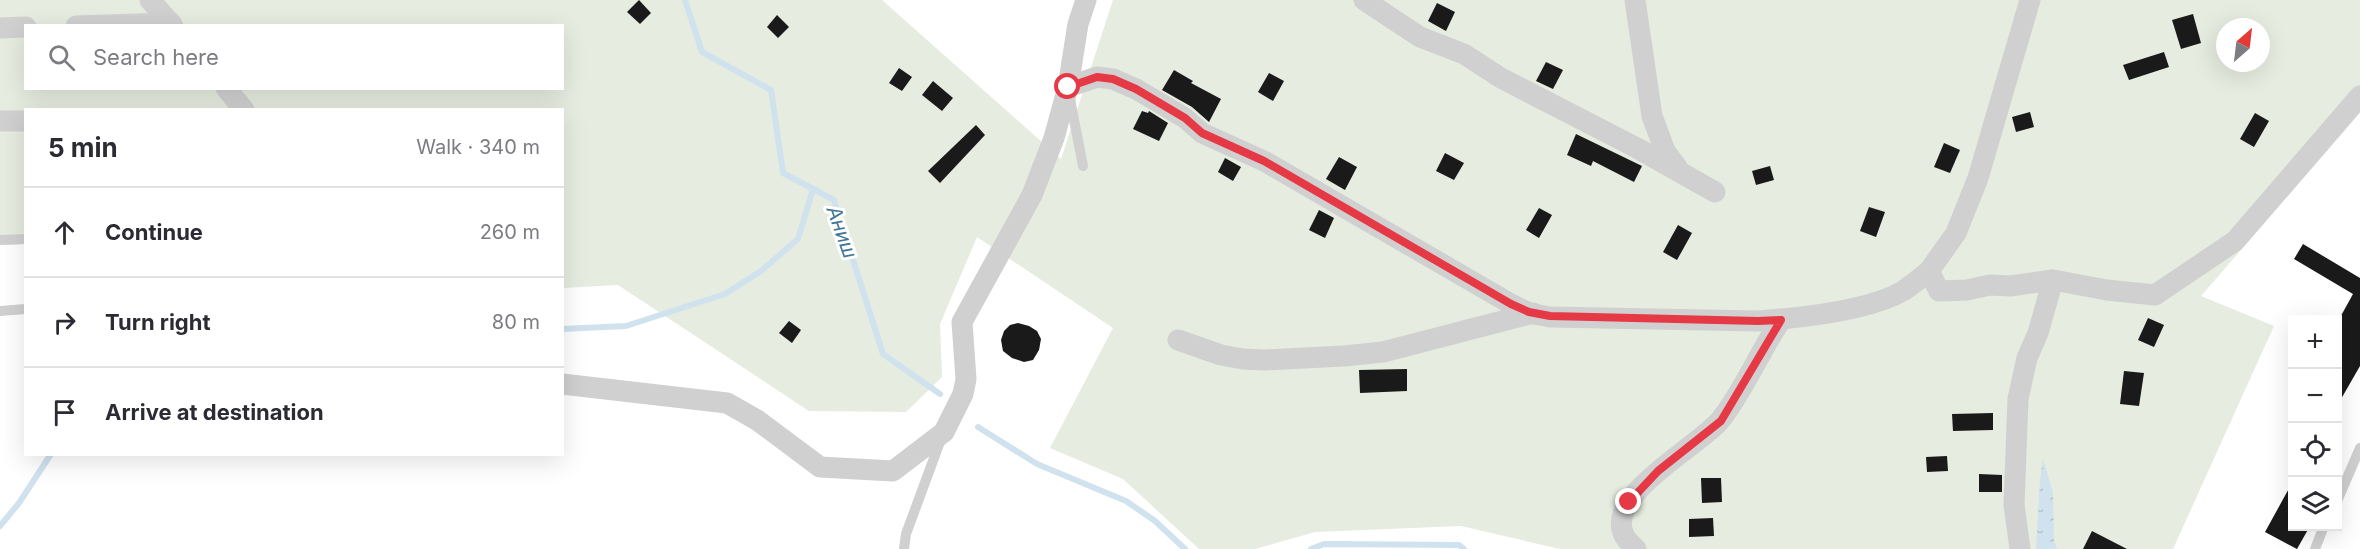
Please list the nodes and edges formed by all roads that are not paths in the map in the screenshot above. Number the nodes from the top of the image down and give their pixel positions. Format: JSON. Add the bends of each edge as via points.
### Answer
{"nodes":[{"id":1,"x":150,"y":0,"type":"edge"},
{"id":2,"x":1086,"y":0,"type":"edge"},
{"id":3,"x":1364,"y":0,"type":"edge"},
{"id":4,"x":1635,"y":0,"type":"edge"},
{"id":5,"x":2030,"y":0,"type":"edge"},
{"id":6,"x":172,"y":24,"type":"edge"},
{"id":7,"x":24,"y":27,"type":"edge"},
{"id":8,"x":0,"y":28,"type":"edge"},
{"id":9,"x":1068,"y":87,"type":"junction"},
{"id":10,"x":228,"y":90,"type":"edge"},
{"id":11,"x":2360,"y":96,"type":"edge"},
{"id":12,"x":242,"y":108,"type":"edge"},
{"id":13,"x":24,"y":121,"type":"edge"},
{"id":14,"x":0,"y":122,"type":"edge"},
{"id":15,"x":1083,"y":166,"type":"dead end"},
{"id":16,"x":1681,"y":172,"type":"junction"},
{"id":17,"x":1715,"y":192,"type":"dead end"},
{"id":18,"x":24,"y":238,"type":"edge"},
{"id":19,"x":0,"y":240,"type":"edge"},
{"id":20,"x":1929,"y":271,"type":"junction"},
{"id":21,"x":2053,"y":280,"type":"junction"},
{"id":22,"x":24,"y":309,"type":"edge"},
{"id":23,"x":0,"y":311,"type":"edge"},
{"id":24,"x":1533,"y":313,"type":"junction"},
{"id":25,"x":1781,"y":320,"type":"junction"},
{"id":26,"x":1178,"y":340,"type":"dead end"},
{"id":27,"x":564,"y":384,"type":"edge"},
{"id":28,"x":944,"y":432,"type":"junction"},
{"id":29,"x":2360,"y":448,"type":"edge"},
{"id":30,"x":2342,"y":488,"type":"edge"},
{"id":31,"x":2322,"y":531,"type":"edge"},
{"id":32,"x":904,"y":549,"type":"edge"},
{"id":33,"x":1636,"y":549,"type":"edge"},
{"id":34,"x":2020,"y":549,"type":"edge"},
{"id":35,"x":2314,"y":549,"type":"edge"}],
"edges":[{"from":1,"to":6,"type":"street"},
{"from":2,"to":9,"type":"street"},
{"from":3,"to":16,"type":"street","via":[[1420,37],[1464,54],[1501,78]]},
{"from":4,"to":16,"type":"street","via":[[1652,116],[1665,150]]},
{"from":5,"to":20,"type":"street","via":[[1978,178],[1956,234]]},
{"from":7,"to":8,"type":"street"},
{"from":9,"to":15,"type":"lane"},
{"from":9,"to":24,"type":"street","via":[[1097,77],[1136,89],[1202,133],[1264,161]]},
{"from":9,"to":28,"type":"street","via":[[1032,195],[962,322],[966,379]]},
{"from":10,"to":12,"type":"street"},
{"from":11,"to":21,"type":"street","via":[[2235,241],[2155,295]]},
{"from":13,"to":14,"type":"street"},
{"from":16,"to":17,"type":"street"},
{"from":18,"to":19,"type":"lane"},
{"from":20,"to":21,"type":"street","via":[[1939,291]]},
{"from":20,"to":25,"type":"street","via":[[1889,296],[1842,310]]},
{"from":21,"to":34,"type":"street","via":[[2018,399],[2014,505]]},
{"from":22,"to":23,"type":"lane"},
{"from":24,"to":25,"type":"street"},
{"from":24,"to":26,"type":"street","via":[[1383,352],[1344,356],[1243,359]]},
{"from":25,"to":33,"type":"street","via":[[1721,421],[1658,471],[1629,502],[1621,522],[1624,536]]},
{"from":27,"to":28,"type":"street","via":[[728,402],[820,467],[893,471]]},
{"from":28,"to":32,"type":"lane"},
{"from":29,"to":30,"type":"lane"},
{"from":31,"to":35,"type":"lane"}]}
